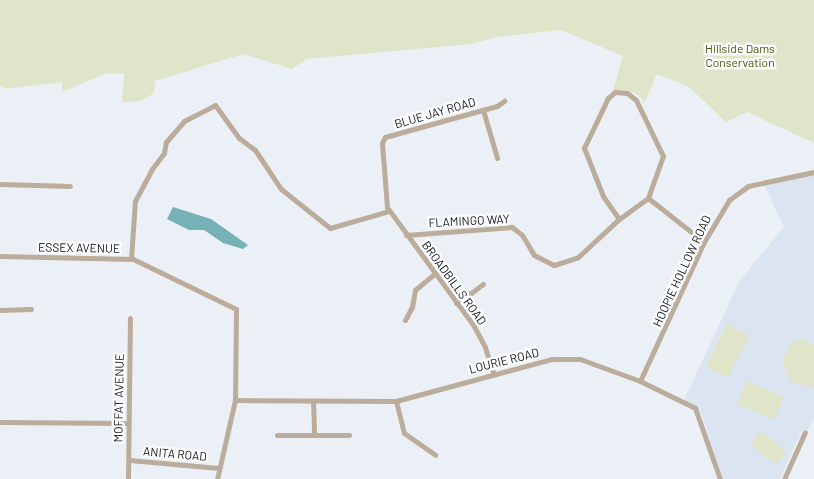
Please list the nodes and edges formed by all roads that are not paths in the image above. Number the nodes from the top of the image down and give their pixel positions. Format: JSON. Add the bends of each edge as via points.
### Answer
{"nodes":[{"id":1,"x":504,"y":101,"type":"dead end"},
{"id":2,"x":483,"y":110,"type":"junction"},
{"id":3,"x":497,"y":158,"type":"dead end"},
{"id":4,"x":814,"y":172,"type":"edge"},
{"id":5,"x":0,"y":184,"type":"edge"},
{"id":6,"x":70,"y":186,"type":"dead end"},
{"id":7,"x":648,"y":198,"type":"junction"},
{"id":8,"x":389,"y":211,"type":"junction"},
{"id":9,"x":619,"y":219,"type":"junction"},
{"id":10,"x":406,"y":235,"type":"junction"},
{"id":11,"x":704,"y":242,"type":"junction"},
{"id":12,"x":0,"y":256,"type":"edge"},
{"id":13,"x":131,"y":259,"type":"junction"},
{"id":14,"x":434,"y":274,"type":"junction"},
{"id":15,"x":483,"y":284,"type":"dead end"},
{"id":16,"x":456,"y":304,"type":"junction"},
{"id":17,"x":31,"y":309,"type":"dead end"},
{"id":18,"x":0,"y":310,"type":"edge"},
{"id":19,"x":130,"y":318,"type":"dead end"},
{"id":20,"x":405,"y":320,"type":"dead end"},
{"id":21,"x":493,"y":372,"type":"junction"},
{"id":22,"x":640,"y":380,"type":"junction"},
{"id":23,"x":234,"y":400,"type":"junction"},
{"id":24,"x":396,"y":401,"type":"junction"},
{"id":25,"x":313,"y":402,"type":"junction"},
{"id":26,"x":0,"y":422,"type":"edge"},
{"id":27,"x":128,"y":423,"type":"junction"},
{"id":28,"x":805,"y":432,"type":"dead end"},
{"id":29,"x":277,"y":435,"type":"dead end"},
{"id":30,"x":314,"y":435,"type":"junction"},
{"id":31,"x":349,"y":435,"type":"dead end"},
{"id":32,"x":435,"y":455,"type":"dead end"},
{"id":33,"x":129,"y":460,"type":"junction"},
{"id":34,"x":219,"y":468,"type":"junction"},
{"id":35,"x":128,"y":479,"type":"edge"},
{"id":36,"x":218,"y":479,"type":"edge"},
{"id":37,"x":720,"y":479,"type":"edge"},
{"id":38,"x":784,"y":479,"type":"edge"}],
"edges":[{"from":1,"to":2,"type":"street","name":"BLUE JAY ROAD"},
{"from":2,"to":3,"type":"street"},
{"from":2,"to":8,"type":"street","name":"BLUE JAY ROAD","via":[[384,138],[383,182]]},
{"from":4,"to":11,"type":"street","name":"HOOPIE HOLLOW ROAD","via":[[742,189],[723,208]]},
{"from":5,"to":6,"type":"street"},
{"from":7,"to":9,"type":"street"},
{"from":7,"to":9,"type":"street","via":[[661,167],[662,153],[636,100],[623,92],[612,94],[585,143],[584,152],[603,196]]},
{"from":7,"to":11,"type":"street"},
{"from":8,"to":10,"type":"street","name":"BLUE JAY ROAD"},
{"from":8,"to":13,"type":"street","via":[[330,228],[282,189],[255,150],[239,138],[215,106],[184,121],[166,142],[164,153],[135,201]]},
{"from":9,"to":10,"type":"street","name":"FLAMINGO WAY","via":[[578,257],[554,264],[534,255],[522,235],[512,227]]},
{"from":10,"to":14,"type":"street","name":"BROADBILLS ROAD"},
{"from":11,"to":22,"type":"street","name":"HOOPIE HOLLOW ROAD"},
{"from":12,"to":13,"type":"street","name":"ESSEX AVENUE"},
{"from":13,"to":23,"type":"street","name":"ESSEX AVENUE","via":[[236,309]]},
{"from":14,"to":16,"type":"street","name":"BROADBILLS ROAD"},
{"from":14,"to":20,"type":"street","via":[[415,290],[412,307]]},
{"from":15,"to":16,"type":"street","via":[[471,293],[462,293]]},
{"from":16,"to":21,"type":"street","name":"BROADBILLS ROAD","via":[[482,338]]},
{"from":17,"to":18,"type":"street"},
{"from":19,"to":27,"type":"street","name":"MOFFAT AVENUE"},
{"from":21,"to":22,"type":"street","name":"LOURIE ROAD","via":[[571,358],[600,364]]},
{"from":21,"to":24,"type":"street","name":"LOURIE ROAD"},
{"from":22,"to":37,"type":"street","name":"LOURIE ROAD","via":[[696,409]]},
{"from":23,"to":25,"type":"street","name":"LOURIE ROAD"},
{"from":23,"to":34,"type":"street"},
{"from":24,"to":25,"type":"street","name":"LOURIE ROAD"},
{"from":24,"to":32,"type":"street","via":[[404,433]]},
{"from":25,"to":30,"type":"street"},
{"from":26,"to":27,"type":"street"},
{"from":27,"to":33,"type":"street","name":"MOFFAT AVENUE"},
{"from":28,"to":38,"type":"street"},
{"from":29,"to":30,"type":"street"},
{"from":30,"to":31,"type":"street"},
{"from":33,"to":34,"type":"street","name":"ANITA ROAD"},
{"from":33,"to":35,"type":"street","name":"MOFFAT AVENUE"},
{"from":34,"to":36,"type":"street"}]}
